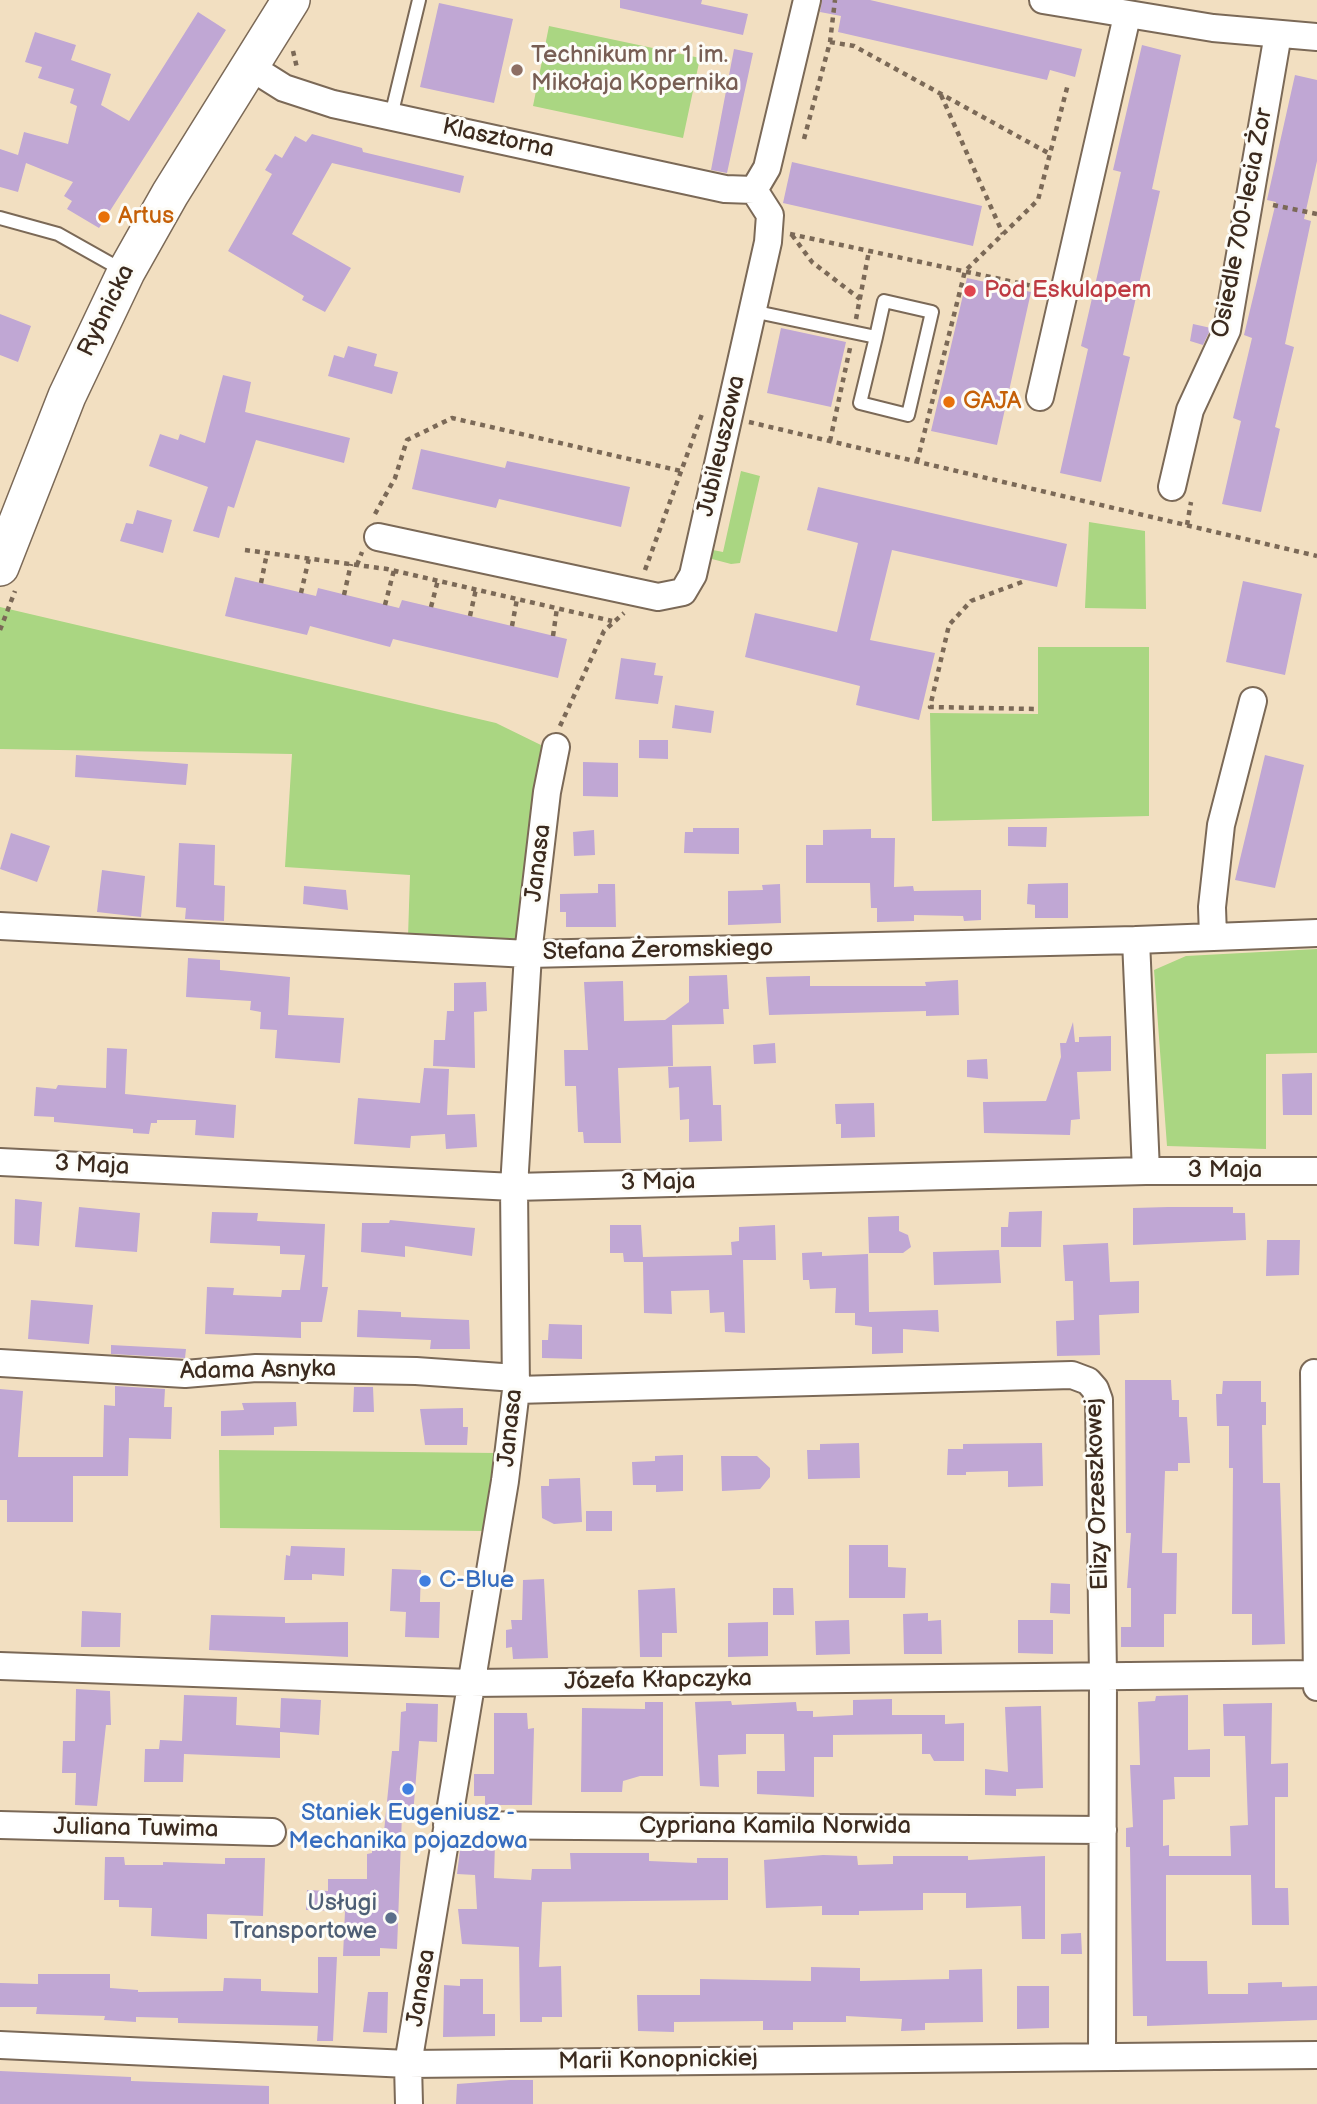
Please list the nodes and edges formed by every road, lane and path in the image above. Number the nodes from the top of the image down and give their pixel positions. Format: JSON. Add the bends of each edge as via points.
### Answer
{"nodes":[{"id":1,"x":290,"y":0,"type":"edge"},
{"id":2,"x":419,"y":0,"type":"edge"},
{"id":3,"x":807,"y":0,"type":"edge"},
{"id":4,"x":835,"y":0,"type":"edge"},
{"id":5,"x":1043,"y":0,"type":"edge"},
{"id":6,"x":1119,"y":10,"type":"edge"},
{"id":7,"x":1278,"y":34,"type":"junction"},
{"id":8,"x":1317,"y":37,"type":"edge"},
{"id":9,"x":298,"y":41,"type":"dead end"},
{"id":10,"x":830,"y":42,"type":"junction"},
{"id":11,"x":248,"y":66,"type":"junction"},
{"id":12,"x":1068,"y":84,"type":"dead end"},
{"id":13,"x":284,"y":88,"type":"junction"},
{"id":14,"x":941,"y":94,"type":"junction"},
{"id":15,"x":391,"y":116,"type":"junction"},
{"id":16,"x":804,"y":139,"type":"dead end"},
{"id":17,"x":1050,"y":154,"type":"junction"},
{"id":18,"x":754,"y":190,"type":"junction"},
{"id":19,"x":1249,"y":199,"type":"junction"},
{"id":20,"x":1317,"y":214,"type":"edge"},
{"id":21,"x":0,"y":219,"type":"edge"},
{"id":22,"x":783,"y":229,"type":"junction"},
{"id":23,"x":1003,"y":234,"type":"junction"},
{"id":24,"x":965,"y":271,"type":"junction"},
{"id":25,"x":126,"y":272,"type":"junction"},
{"id":26,"x":1064,"y":293,"type":"junction"},
{"id":27,"x":860,"y":299,"type":"dead end"},
{"id":28,"x":752,"y":311,"type":"junction"},
{"id":29,"x":876,"y":337,"type":"junction"},
{"id":30,"x":1040,"y":397,"type":"dead end"},
{"id":31,"x":706,"y":402,"type":"dead end"},
{"id":32,"x":728,"y":417,"type":"junction"},
{"id":33,"x":917,"y":462,"type":"junction"},
{"id":34,"x":681,"y":471,"type":"junction"},
{"id":35,"x":1172,"y":487,"type":"dead end"},
{"id":36,"x":372,"y":534,"type":"junction"},
{"id":37,"x":245,"y":550,"type":"dead end"},
{"id":38,"x":267,"y":552,"type":"junction"},
{"id":39,"x":1317,"y":556,"type":"edge"},
{"id":40,"x":309,"y":558,"type":"junction"},
{"id":41,"x":354,"y":564,"type":"junction"},
{"id":42,"x":0,"y":567,"type":"edge"},
{"id":43,"x":394,"y":570,"type":"junction"},
{"id":44,"x":645,"y":572,"type":"dead end"},
{"id":45,"x":438,"y":580,"type":"junction"},
{"id":46,"x":1022,"y":582,"type":"dead end"},
{"id":47,"x":261,"y":583,"type":"dead end"},
{"id":48,"x":476,"y":589,"type":"junction"},
{"id":49,"x":301,"y":593,"type":"dead end"},
{"id":50,"x":344,"y":594,"type":"dead end"},
{"id":51,"x":517,"y":599,"type":"junction"},
{"id":52,"x":627,"y":602,"type":"dead end"},
{"id":53,"x":384,"y":605,"type":"dead end"},
{"id":54,"x":431,"y":607,"type":"dead end"},
{"id":55,"x":557,"y":608,"type":"junction"},
{"id":56,"x":470,"y":616,"type":"dead end"},
{"id":57,"x":612,"y":621,"type":"junction"},
{"id":58,"x":512,"y":626,"type":"dead end"},
{"id":59,"x":553,"y":636,"type":"dead end"},
{"id":60,"x":1253,"y":701,"type":"dead end"},
{"id":61,"x":1038,"y":709,"type":"dead end"},
{"id":62,"x":556,"y":747,"type":"joint"},
{"id":63,"x":0,"y":926,"type":"edge"},
{"id":64,"x":1317,"y":933,"type":"edge"},
{"id":65,"x":1213,"y":937,"type":"junction"},
{"id":66,"x":1136,"y":940,"type":"junction"},
{"id":67,"x":528,"y":954,"type":"junction"},
{"id":68,"x":0,"y":1162,"type":"edge"},
{"id":69,"x":1146,"y":1171,"type":"junction"},
{"id":70,"x":1317,"y":1171,"type":"edge"},
{"id":71,"x":514,"y":1187,"type":"junction"},
{"id":72,"x":0,"y":1363,"type":"edge"},
{"id":73,"x":1314,"y":1373,"type":"dead end"},
{"id":74,"x":516,"y":1384,"type":"junction"},
{"id":75,"x":0,"y":1665,"type":"edge"},
{"id":76,"x":1317,"y":1674,"type":"edge"},
{"id":77,"x":1103,"y":1676,"type":"junction"},
{"id":78,"x":470,"y":1683,"type":"junction"},
{"id":79,"x":1317,"y":1687,"type":"edge"},
{"id":80,"x":0,"y":1825,"type":"edge"},
{"id":81,"x":447,"y":1825,"type":"junction"},
{"id":82,"x":1103,"y":1830,"type":"junction"},
{"id":83,"x":272,"y":1832,"type":"dead end"},
{"id":84,"x":0,"y":2045,"type":"edge"},
{"id":85,"x":1317,"y":2055,"type":"edge"},
{"id":86,"x":1102,"y":2057,"type":"junction"},
{"id":87,"x":408,"y":2064,"type":"junction"},
{"id":88,"x":409,"y":2104,"type":"edge"}],
"edges":[{"from":1,"to":11,"type":"street","name":"Rybnicka"},
{"from":2,"to":15,"type":"lane"},
{"from":3,"to":18,"type":"street","via":[[766,168]]},
{"from":4,"to":10,"type":"path"},
{"from":5,"to":6,"type":"street"},
{"from":6,"to":7,"type":"street"},
{"from":6,"to":26,"type":"street"},
{"from":7,"to":8,"type":"street"},
{"from":7,"to":19,"type":"street","name":"Osiedle 700-lecia Żor"},
{"from":9,"to":13,"type":"path","via":[[292,50],[299,66]]},
{"from":10,"to":14,"type":"path","via":[[854,46]]},
{"from":10,"to":16,"type":"path"},
{"from":11,"to":13,"type":"street","name":"Klasztorna"},
{"from":11,"to":25,"type":"street","name":"Rybnicka"},
{"from":12,"to":17,"type":"path"},
{"from":13,"to":15,"type":"street","name":"Klasztorna"},
{"from":14,"to":17,"type":"path"},
{"from":14,"to":23,"type":"path"},
{"from":15,"to":18,"type":"street","name":"Klasztorna","via":[[725,188]]},
{"from":17,"to":23,"type":"path","via":[[1038,200]]},
{"from":18,"to":22,"type":"street","name":"Jubileuszowa"},
{"from":19,"to":20,"type":"path"},
{"from":19,"to":35,"type":"street","name":"Osiedle 700-lecia Żor","via":[[1227,330],[1190,410]]},
{"from":21,"to":25,"type":"lane","via":[[58,234]]},
{"from":22,"to":24,"type":"path"},
{"from":22,"to":27,"type":"path","via":[[812,262]]},
{"from":22,"to":28,"type":"street","name":"Jubileuszowa"},
{"from":23,"to":24,"type":"path"},
{"from":24,"to":26,"type":"path"},
{"from":24,"to":33,"type":"path"},
{"from":25,"to":42,"type":"street","name":"Rybnicka","via":[[67,396]]},
{"from":26,"to":30,"type":"street"},
{"from":28,"to":29,"type":"lane"},
{"from":28,"to":32,"type":"street","name":"Jubileuszowa"},
{"from":29,"to":29,"type":"lane","via":[[860,403],[908,415],[932,312],[884,301]]},
{"from":31,"to":34,"type":"path"},
{"from":32,"to":33,"type":"path"},
{"from":32,"to":36,"type":"street","name":"Jubileuszowa","via":[[693,575],[674,596],[657,597]]},
{"from":33,"to":39,"type":"path"},
{"from":34,"to":36,"type":"path","via":[[452,418],[407,440]]},
{"from":34,"to":44,"type":"path"},
{"from":36,"to":41,"type":"path"},
{"from":37,"to":38,"type":"path"},
{"from":38,"to":40,"type":"path"},
{"from":38,"to":47,"type":"path"},
{"from":40,"to":41,"type":"path"},
{"from":40,"to":49,"type":"path"},
{"from":41,"to":43,"type":"path"},
{"from":41,"to":50,"type":"path"},
{"from":43,"to":45,"type":"path"},
{"from":43,"to":53,"type":"path"},
{"from":45,"to":48,"type":"path"},
{"from":45,"to":54,"type":"path"},
{"from":46,"to":61,"type":"path","via":[[971,601],[949,625],[930,707]]},
{"from":48,"to":51,"type":"path"},
{"from":48,"to":56,"type":"path"},
{"from":51,"to":55,"type":"path"},
{"from":51,"to":58,"type":"path"},
{"from":52,"to":57,"type":"path","via":[[624,613]]},
{"from":55,"to":57,"type":"path"},
{"from":55,"to":59,"type":"path"},
{"from":57,"to":62,"type":"path","via":[[561,721]]},
{"from":60,"to":65,"type":"street","via":[[1222,825]]},
{"from":62,"to":67,"type":"street","name":"Janasa"},
{"from":63,"to":67,"type":"street","name":"Stefana Żeromskiego"},
{"from":64,"to":65,"type":"street","name":"Stefana Żeromskiego"},
{"from":65,"to":66,"type":"street","name":"Stefana Żeromskiego"},
{"from":66,"to":67,"type":"street","name":"Stefana Żeromskiego"},
{"from":66,"to":69,"type":"street"},
{"from":67,"to":71,"type":"street","name":"Janasa"},
{"from":68,"to":71,"type":"street","name":"3 Maja"},
{"from":69,"to":70,"type":"street","name":"3 Maja"},
{"from":69,"to":71,"type":"street","name":"3 Maja"},
{"from":71,"to":74,"type":"street","name":"Janasa"},
{"from":72,"to":74,"type":"street","name":"Adama Asnyka","via":[[185,1374],[256,1368],[416,1371]]},
{"from":73,"to":76,"type":"street"},
{"from":74,"to":77,"type":"street","name":"Elizy Orzeszkowej","via":[[1072,1375],[1088,1381],[1099,1400]]},
{"from":74,"to":78,"type":"street","name":"Janasa","via":[[505,1481]]},
{"from":75,"to":78,"type":"street","name":"Józefa Kłapczyka"},
{"from":76,"to":77,"type":"street","name":"Józefa Kłapczyka"},
{"from":76,"to":79,"type":"street"},
{"from":77,"to":78,"type":"street","name":"Józefa Kłapczyka"},
{"from":77,"to":82,"type":"street","name":"Elizy Orzeszkowej"},
{"from":78,"to":81,"type":"street","name":"Janasa"},
{"from":80,"to":83,"type":"street","name":"Juliana Tuwima"},
{"from":81,"to":82,"type":"street","name":"Cypriana Kamila Norwida"},
{"from":81,"to":87,"type":"street","name":"Janasa"},
{"from":82,"to":86,"type":"street","name":"Elizy Orzeszkowej"},
{"from":84,"to":87,"type":"street","name":"Marii Konopnickiej"},
{"from":85,"to":86,"type":"street","name":"Marii Konopnickiej"},
{"from":86,"to":87,"type":"street","name":"Marii Konopnickiej"},
{"from":87,"to":88,"type":"street","name":"Janasa"}]}
